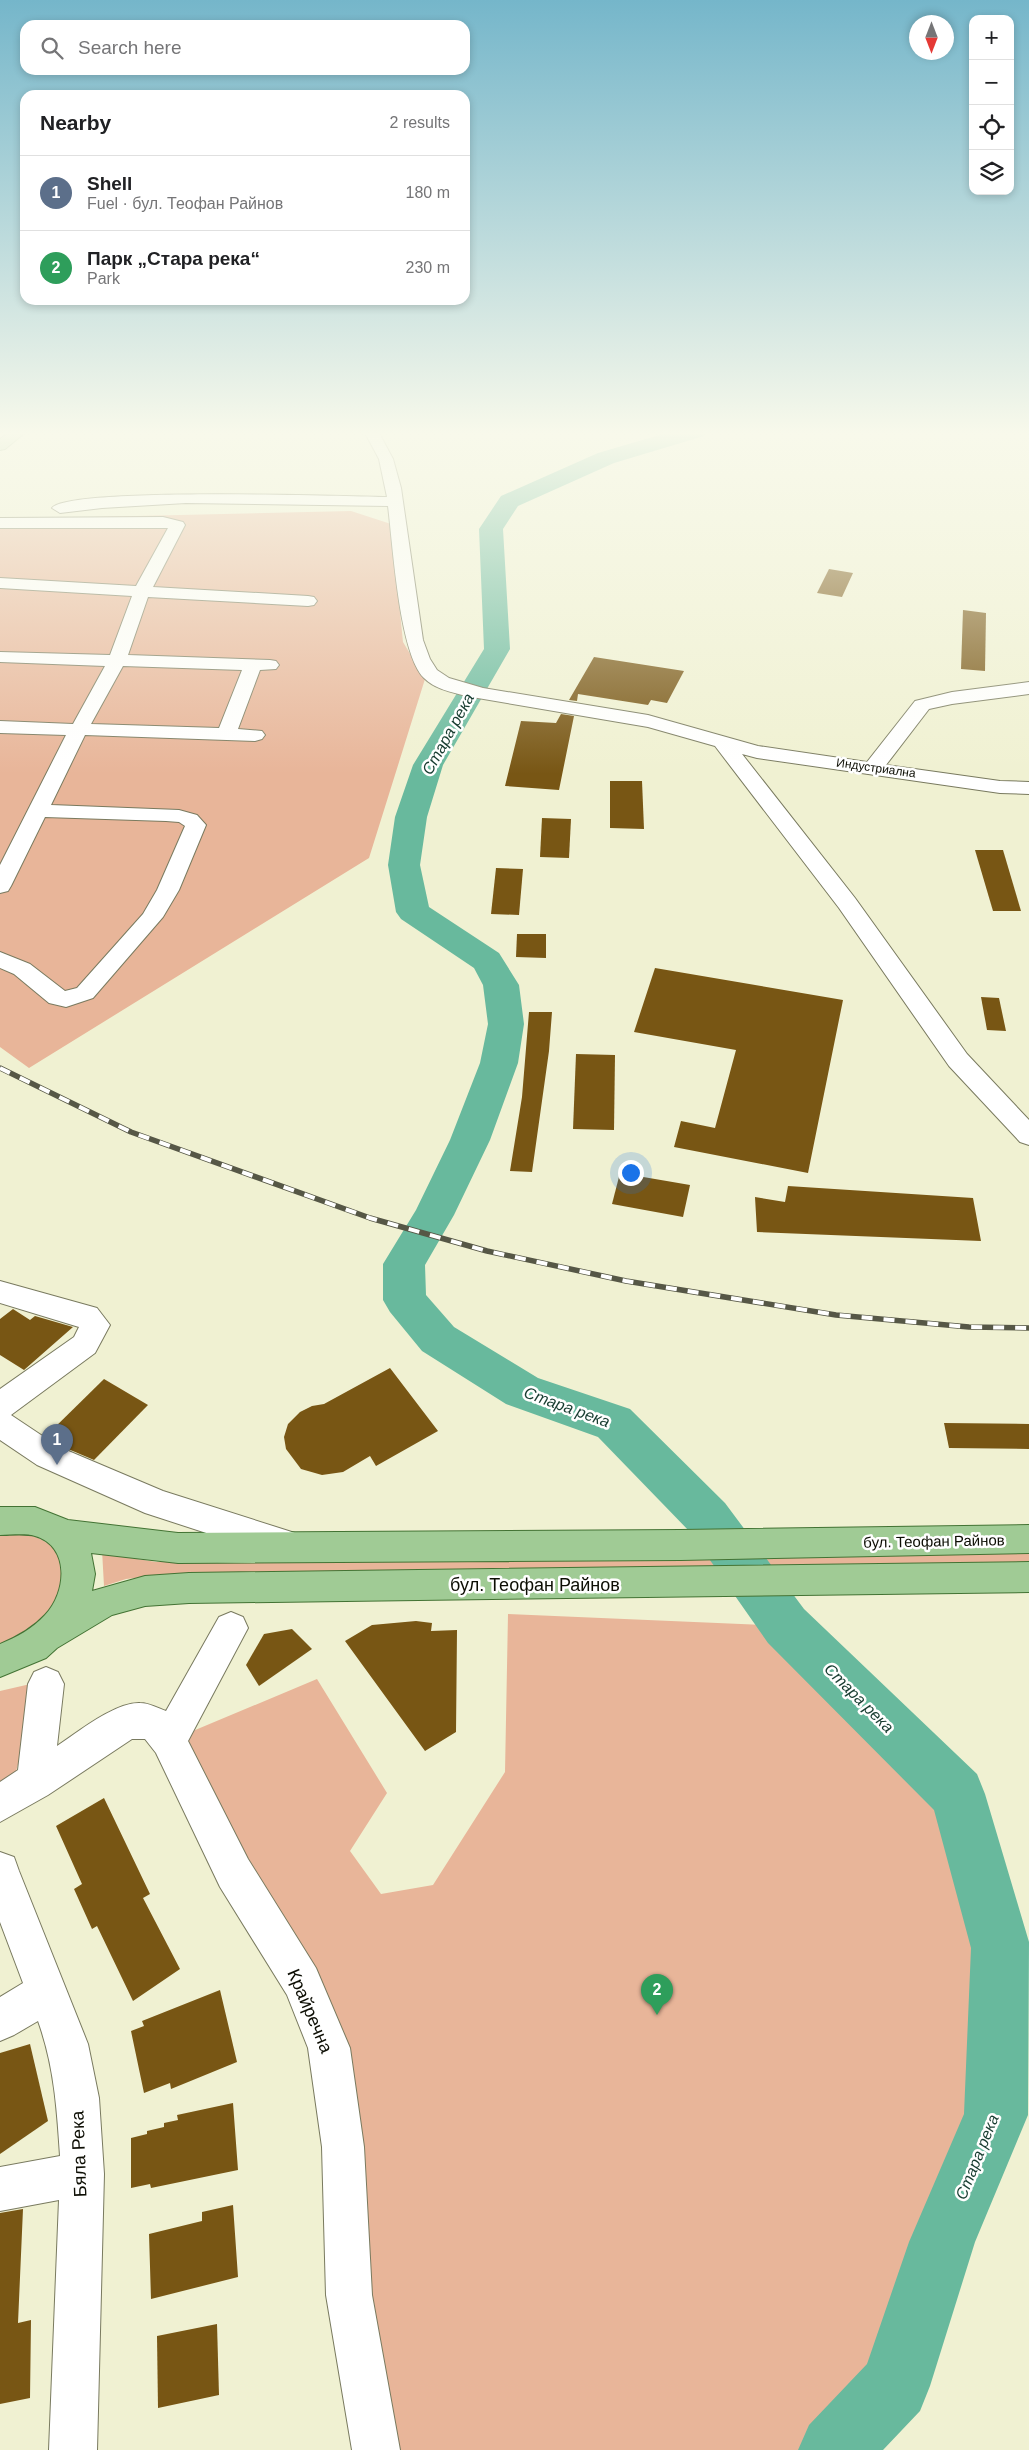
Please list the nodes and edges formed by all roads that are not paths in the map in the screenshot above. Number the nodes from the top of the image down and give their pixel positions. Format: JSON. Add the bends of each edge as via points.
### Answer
{"nodes":[{"id":1,"x":166,"y":545,"type":"edge"},
{"id":2,"x":402,"y":545,"type":"edge"},
{"id":3,"x":0,"y":583,"type":"edge"},
{"id":4,"x":142,"y":591,"type":"junction"},
{"id":5,"x":308,"y":601,"type":"dead end"},
{"id":6,"x":0,"y":657,"type":"edge"},
{"id":7,"x":117,"y":661,"type":"junction"},
{"id":8,"x":1029,"y":688,"type":"edge"},
{"id":9,"x":0,"y":727,"type":"edge"},
{"id":10,"x":80,"y":729,"type":"junction"},
{"id":11,"x":227,"y":734,"type":"junction"},
{"id":12,"x":255,"y":735,"type":"dead end"},
{"id":13,"x":723,"y":743,"type":"junction"},
{"id":14,"x":873,"y":768,"type":"junction"},
{"id":15,"x":1029,"y":788,"type":"edge"},
{"id":16,"x":38,"y":810,"type":"junction"},
{"id":17,"x":0,"y":886,"type":"edge"},
{"id":18,"x":0,"y":959,"type":"edge"},
{"id":19,"x":1029,"y":1136,"type":"edge"},
{"id":20,"x":0,"y":1292,"type":"edge"},
{"id":21,"x":0,"y":1406,"type":"edge"},
{"id":22,"x":0,"y":1424,"type":"edge"},
{"id":23,"x":0,"y":1500,"type":"edge"},
{"id":24,"x":0,"y":1521,"type":"edge"},
{"id":25,"x":52,"y":1529,"type":"junction"},
{"id":26,"x":1029,"y":1540,"type":"edge"},
{"id":27,"x":299,"y":1548,"type":"junction"},
{"id":28,"x":1029,"y":1576,"type":"edge"},
{"id":29,"x":231,"y":1628,"type":"dead end"},
{"id":30,"x":52,"y":1634,"type":"junction"},
{"id":31,"x":0,"y":1662,"type":"edge"},
{"id":32,"x":46,"y":1684,"type":"dead end"},
{"id":33,"x":169,"y":1741,"type":"junction"},
{"id":34,"x":35,"y":1782,"type":"junction"},
{"id":35,"x":0,"y":1803,"type":"edge"},
{"id":36,"x":0,"y":1872,"type":"edge"},
{"id":37,"x":47,"y":1991,"type":"junction"},
{"id":38,"x":0,"y":2021,"type":"edge"},
{"id":39,"x":82,"y":2174,"type":"junction"},
{"id":40,"x":0,"y":2189,"type":"edge"},
{"id":41,"x":73,"y":2450,"type":"edge"},
{"id":42,"x":376,"y":2450,"type":"edge"}],
"edges":[{"from":1,"to":4,"type":"street"},
{"from":2,"to":13,"type":"street","name":"Индустриална","via":[[414,640],[428,674],[442,683],[498,696],[634,718]]},
{"from":3,"to":4,"type":"street"},
{"from":4,"to":5,"type":"street"},
{"from":4,"to":7,"type":"street"},
{"from":6,"to":7,"type":"street"},
{"from":7,"to":10,"type":"street"},
{"from":7,"to":11,"type":"street","via":[[262,665]]},
{"from":8,"to":14,"type":"street","via":[[922,705]]},
{"from":9,"to":10,"type":"street"},
{"from":10,"to":11,"type":"street"},
{"from":10,"to":16,"type":"street"},
{"from":11,"to":12,"type":"street"},
{"from":13,"to":14,"type":"street","name":"Индустриална","via":[[757,752]]},
{"from":13,"to":19,"type":"street","via":[[847,903],[958,1060]]},
{"from":14,"to":15,"type":"street","name":"Индустриална","via":[[1000,787]]},
{"from":16,"to":17,"type":"street"},
{"from":16,"to":18,"type":"street","via":[[166,815],[184,817],[196,825],[161,905],[84,993],[64,1000],[21,969]]},
{"from":20,"to":21,"type":"street","via":[[87,1316],[95,1325],[85,1346]]},
{"from":22,"to":27,"type":"street","via":[[48,1456],[156,1503]]},
{"from":23,"to":25,"type":"main road"},
{"from":24,"to":25,"type":"main road","name":"бул. Теофан Райнов","via":[[25,1519]]},
{"from":25,"to":27,"type":"main road","name":"бул. Теофан Райнов","via":[[98,1540],[178,1548]]},
{"from":25,"to":30,"type":"main road","via":[[68,1541],[80,1573],[70,1611]]},
{"from":26,"to":27,"type":"main road","name":"бул. Теофан Райнов"},
{"from":28,"to":30,"type":"main road","name":"бул. Теофан Райнов","via":[[698,1584],[168,1589],[126,1594],[104,1602]]},
{"from":29,"to":33,"type":"street"},
{"from":30,"to":31,"type":"main road","via":[[28,1651]]},
{"from":32,"to":34,"type":"street"},
{"from":33,"to":34,"type":"street","name":"Крайречна","via":[[156,1724],[140,1720],[124,1723]]},
{"from":33,"to":42,"type":"street","name":"Крайречна","via":[[234,1873],[302,1982],[329,2048],[343,2147],[349,2295]]},
{"from":34,"to":35,"type":"street","name":"Крайречна"},
{"from":36,"to":37,"type":"street","name":"Бяла Река"},
{"from":37,"to":38,"type":"street"},
{"from":37,"to":39,"type":"street","name":"Бяла Река","via":[[67,2044],[78,2098]]},
{"from":39,"to":40,"type":"street"},
{"from":39,"to":41,"type":"street","name":"Бяла Река"}]}
